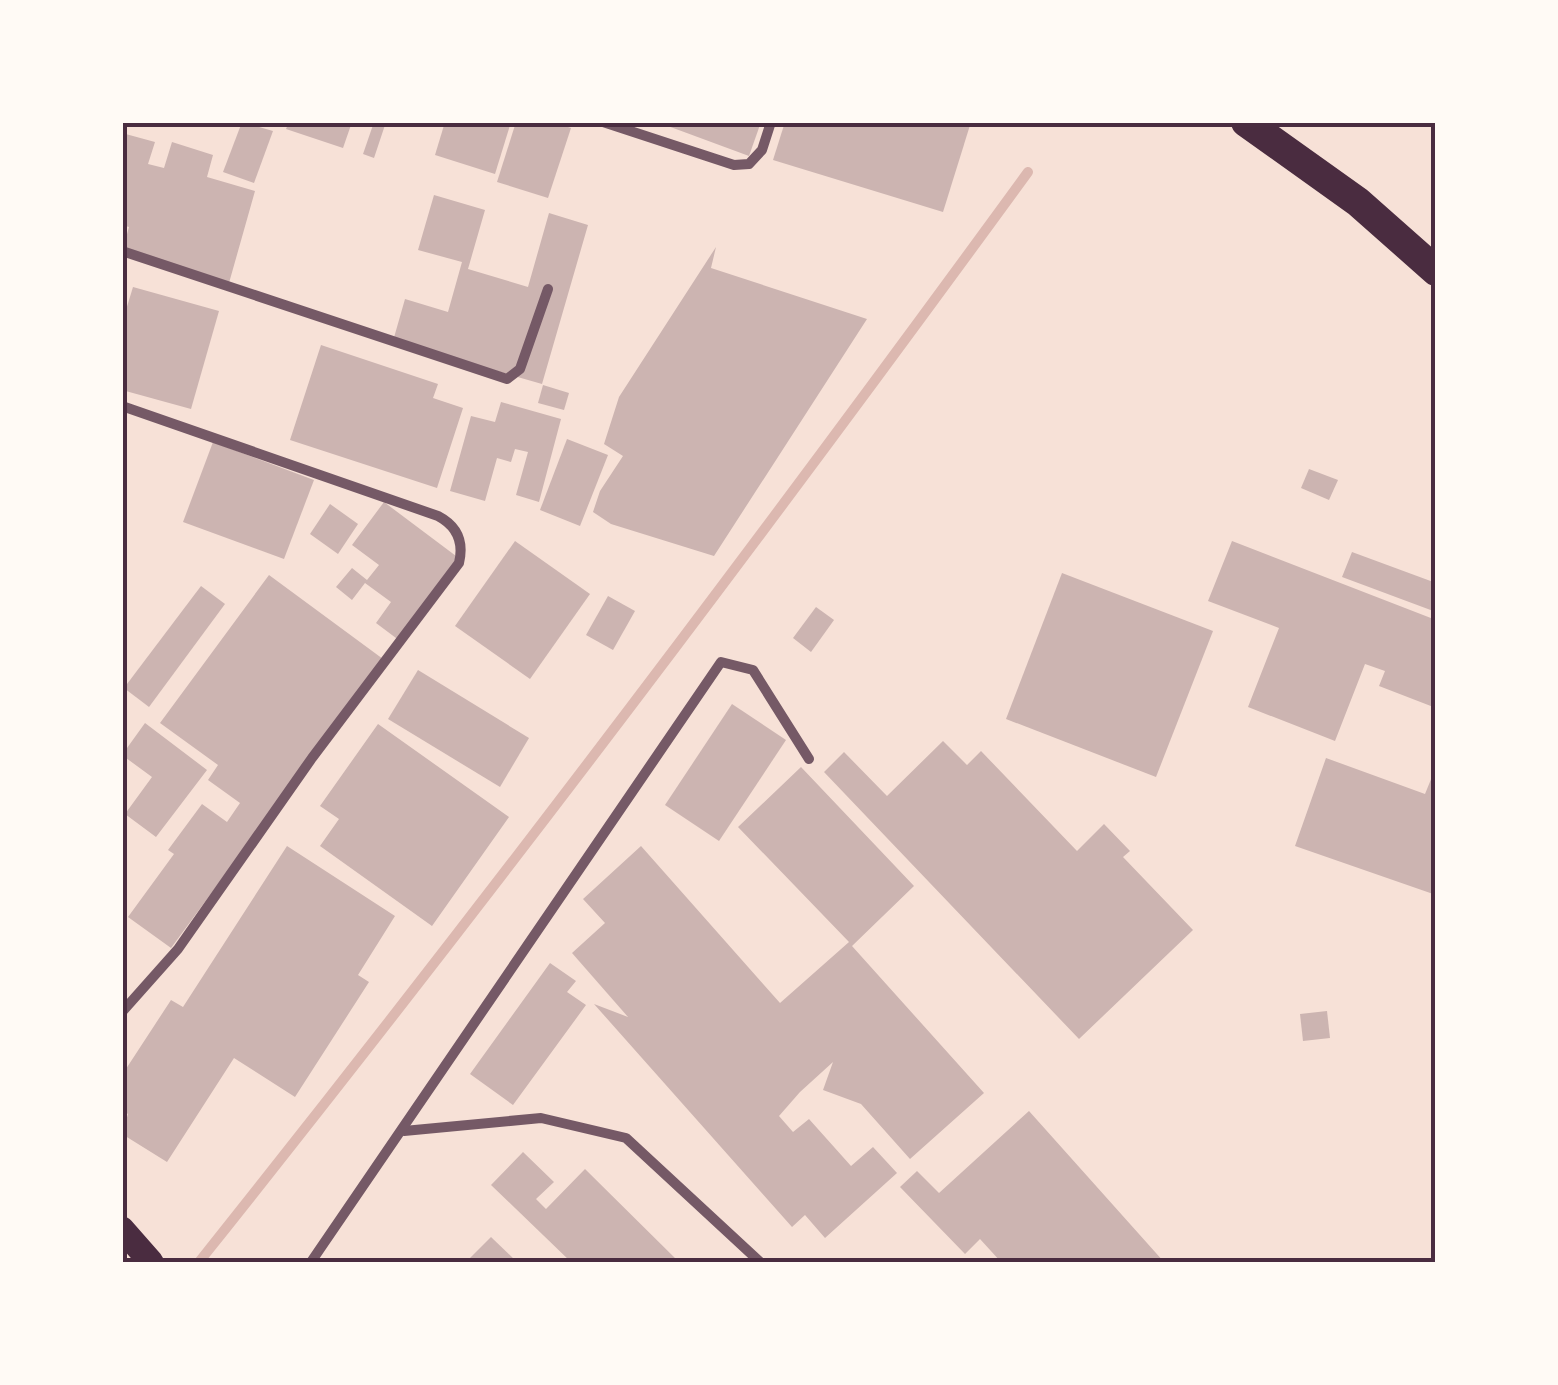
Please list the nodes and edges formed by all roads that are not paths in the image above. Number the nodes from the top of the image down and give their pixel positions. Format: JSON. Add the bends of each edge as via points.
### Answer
{"nodes":[{"id":1,"x":603,"y":122,"type":"edge"},
{"id":2,"x":771,"y":122,"type":"edge"},
{"id":3,"x":1246,"y":122,"type":"edge"},
{"id":4,"x":122,"y":251,"type":"edge"},
{"id":5,"x":1436,"y":271,"type":"edge"},
{"id":6,"x":548,"y":289,"type":"dead end"},
{"id":7,"x":122,"y":406,"type":"edge"},
{"id":8,"x":809,"y":759,"type":"dead end"},
{"id":9,"x":122,"y":1012,"type":"edge"},
{"id":10,"x":404,"y":1131,"type":"junction"},
{"id":11,"x":122,"y":1229,"type":"edge"},
{"id":12,"x":150,"y":1262,"type":"edge"},
{"id":13,"x":311,"y":1262,"type":"edge"},
{"id":14,"x":760,"y":1262,"type":"edge"}],
"edges":[{"from":1,"to":2,"type":"street","via":[[734,165],[750,164]]},
{"from":3,"to":5,"type":"highway","via":[[1358,202]]},
{"from":4,"to":6,"type":"street","via":[[507,379],[520,370]]},
{"from":7,"to":9,"type":"street","via":[[438,516],[451,524],[461,547],[459,563],[178,948]]},
{"from":8,"to":10,"type":"street","via":[[753,670],[720,662]]},
{"from":10,"to":13,"type":"street"},
{"from":10,"to":14,"type":"street","via":[[541,1118],[626,1138]]},
{"from":11,"to":12,"type":"main road"}]}
